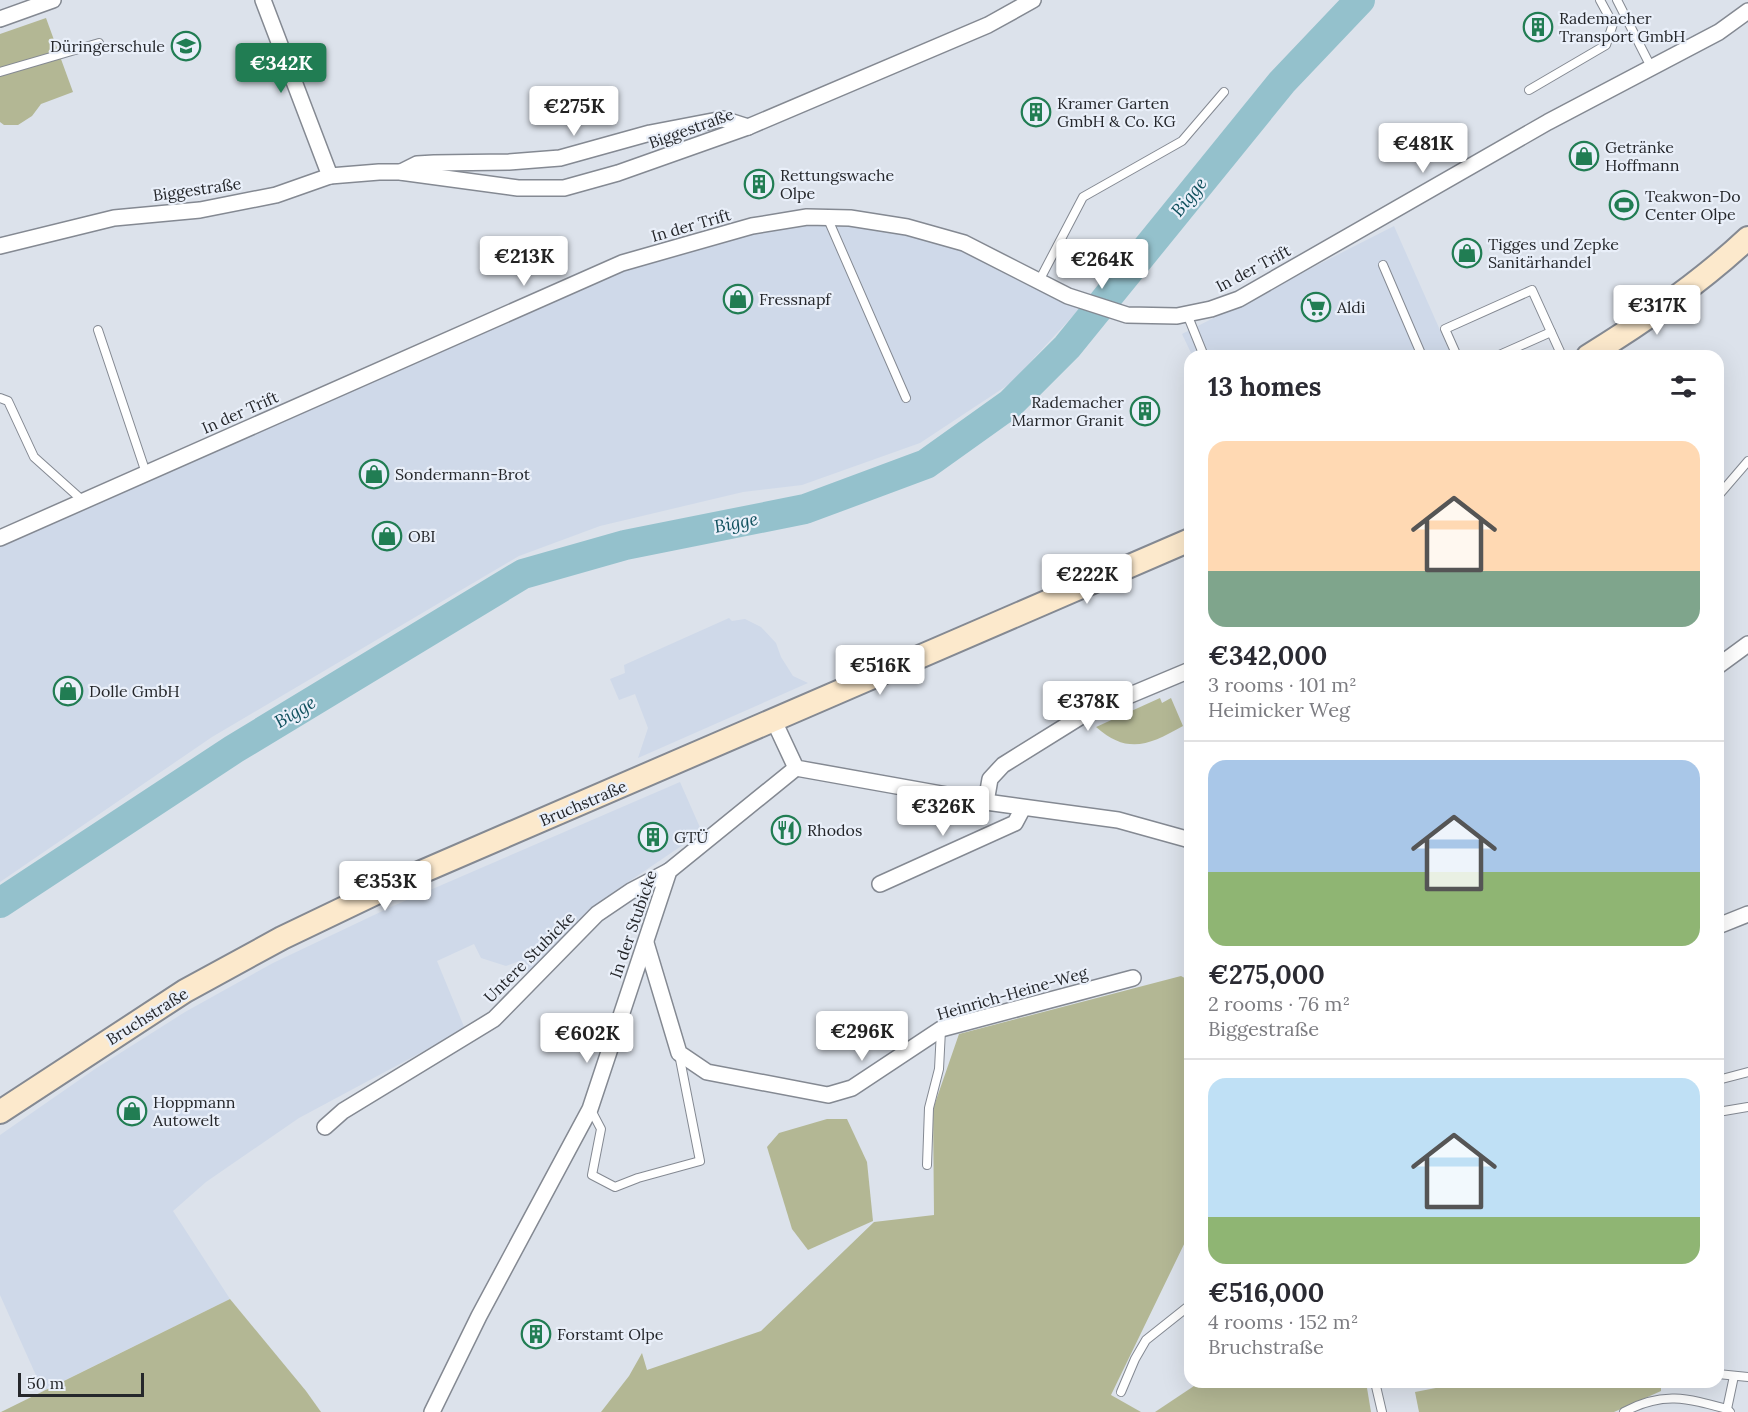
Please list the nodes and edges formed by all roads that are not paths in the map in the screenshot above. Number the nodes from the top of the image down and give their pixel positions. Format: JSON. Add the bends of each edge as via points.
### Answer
{"nodes":[{"id":1,"x":52,"y":0,"type":"edge"},
{"id":2,"x":262,"y":0,"type":"edge"},
{"id":3,"x":1033,"y":0,"type":"edge"},
{"id":4,"x":1600,"y":0,"type":"edge"},
{"id":5,"x":1617,"y":0,"type":"edge"},
{"id":6,"x":1748,"y":11,"type":"edge"},
{"id":7,"x":0,"y":19,"type":"edge"},
{"id":8,"x":1748,"y":27,"type":"edge"},
{"id":9,"x":1719,"y":32,"type":"junction"},
{"id":10,"x":99,"y":43,"type":"dead end"},
{"id":11,"x":1651,"y":67,"type":"junction"},
{"id":12,"x":0,"y":72,"type":"edge"},
{"id":13,"x":1529,"y":90,"type":"dead end"},
{"id":14,"x":1224,"y":92,"type":"dead end"},
{"id":15,"x":748,"y":127,"type":"junction"},
{"id":16,"x":400,"y":172,"type":"junction"},
{"id":17,"x":330,"y":176,"type":"junction"},
{"id":18,"x":827,"y":217,"type":"junction"},
{"id":19,"x":1748,"y":238,"type":"edge"},
{"id":20,"x":0,"y":246,"type":"edge"},
{"id":21,"x":1383,"y":265,"type":"dead end"},
{"id":22,"x":1039,"y":281,"type":"junction"},
{"id":23,"x":1187,"y":314,"type":"junction"},
{"id":24,"x":98,"y":330,"type":"dead end"},
{"id":25,"x":1551,"y":332,"type":"junction"},
{"id":26,"x":1202,"y":350,"type":"edge"},
{"id":27,"x":1418,"y":350,"type":"edge"},
{"id":28,"x":1454,"y":350,"type":"edge"},
{"id":29,"x":1510,"y":350,"type":"edge"},
{"id":30,"x":1559,"y":350,"type":"edge"},
{"id":31,"x":1597,"y":350,"type":"edge"},
{"id":32,"x":0,"y":398,"type":"edge"},
{"id":33,"x":906,"y":398,"type":"dead end"},
{"id":34,"x":1748,"y":461,"type":"edge"},
{"id":35,"x":146,"y":473,"type":"junction"},
{"id":36,"x":1724,"y":489,"type":"edge"},
{"id":37,"x":82,"y":500,"type":"junction"},
{"id":38,"x":0,"y":538,"type":"edge"},
{"id":39,"x":1184,"y":542,"type":"edge"},
{"id":40,"x":1748,"y":644,"type":"edge"},
{"id":41,"x":1724,"y":662,"type":"edge"},
{"id":42,"x":1184,"y":673,"type":"edge"},
{"id":43,"x":774,"y":721,"type":"junction"},
{"id":44,"x":796,"y":768,"type":"junction"},
{"id":45,"x":986,"y":802,"type":"junction"},
{"id":46,"x":1023,"y":808,"type":"junction"},
{"id":47,"x":1184,"y":838,"type":"edge"},
{"id":48,"x":669,"y":871,"type":"junction"},
{"id":49,"x":880,"y":884,"type":"dead end"},
{"id":50,"x":1748,"y":915,"type":"edge"},
{"id":51,"x":1724,"y":924,"type":"edge"},
{"id":52,"x":646,"y":943,"type":"junction"},
{"id":53,"x":1133,"y":978,"type":"dead end"},
{"id":54,"x":941,"y":1029,"type":"junction"},
{"id":55,"x":679,"y":1053,"type":"junction"},
{"id":56,"x":1748,"y":1072,"type":"edge"},
{"id":57,"x":1724,"y":1078,"type":"edge"},
{"id":58,"x":1748,"y":1107,"type":"edge"},
{"id":59,"x":590,"y":1109,"type":"junction"},
{"id":60,"x":1724,"y":1111,"type":"edge"},
{"id":61,"x":0,"y":1112,"type":"edge"},
{"id":62,"x":325,"y":1127,"type":"dead end"},
{"id":63,"x":927,"y":1165,"type":"dead end"},
{"id":64,"x":1184,"y":1310,"type":"edge"},
{"id":65,"x":1724,"y":1375,"type":"edge"},
{"id":66,"x":1734,"y":1376,"type":"junction"},
{"id":67,"x":1748,"y":1377,"type":"edge"},
{"id":68,"x":1376,"y":1388,"type":"edge"},
{"id":69,"x":1121,"y":1392,"type":"dead end"},
{"id":70,"x":1729,"y":1410,"type":"edge"},
{"id":71,"x":432,"y":1412,"type":"edge"},
{"id":72,"x":1382,"y":1412,"type":"edge"},
{"id":73,"x":1624,"y":1412,"type":"edge"}],
"edges":[{"from":1,"to":7,"type":"street"},
{"from":2,"to":17,"type":"street"},
{"from":3,"to":15,"type":"street","name":"Biggestraße","via":[[988,25]]},
{"from":4,"to":13,"type":"lane","via":[[1613,24],[1606,45]]},
{"from":5,"to":11,"type":"lane"},
{"from":6,"to":9,"type":"street","name":"In der Trift"},
{"from":8,"to":9,"type":"street","name":"In der Trift"},
{"from":9,"to":11,"type":"street","name":"In der Trift"},
{"from":10,"to":12,"type":"lane"},
{"from":11,"to":23,"type":"street","name":"In der Trift","via":[[1239,299]]},
{"from":14,"to":22,"type":"lane","via":[[1182,141],[1083,197]]},
{"from":15,"to":16,"type":"street","name":"Biggestraße","via":[[723,119],[650,133],[560,158],[417,164]]},
{"from":15,"to":16,"type":"street","name":"Biggestraße","via":[[564,188],[518,188]]},
{"from":16,"to":17,"type":"street","name":"Biggestraße"},
{"from":17,"to":20,"type":"street","name":"Biggestraße","via":[[276,195],[200,210],[114,218]]},
{"from":18,"to":22,"type":"street","name":"In der Trift","via":[[907,227],[964,243]]},
{"from":18,"to":33,"type":"lane"},
{"from":18,"to":35,"type":"street","name":"In der Trift","via":[[753,226],[622,263]]},
{"from":19,"to":31,"type":"main road","via":[[1672,301]]},
{"from":21,"to":27,"type":"lane"},
{"from":22,"to":23,"type":"street","name":"In der Trift","via":[[1068,296],[1127,315]]},
{"from":23,"to":26,"type":"lane"},
{"from":24,"to":35,"type":"lane"},
{"from":25,"to":28,"type":"lane","via":[[1532,290],[1445,329]]},
{"from":25,"to":29,"type":"lane"},
{"from":25,"to":30,"type":"lane"},
{"from":32,"to":37,"type":"lane","via":[[8,401],[34,457]]},
{"from":34,"to":36,"type":"lane"},
{"from":35,"to":37,"type":"street","name":"In der Trift"},
{"from":37,"to":38,"type":"street","name":"In der Trift"},
{"from":39,"to":43,"type":"main road","name":"Bruchstraße"},
{"from":40,"to":41,"type":"street"},
{"from":42,"to":45,"type":"street","via":[[1085,714],[1003,765],[990,779]]},
{"from":43,"to":44,"type":"street"},
{"from":43,"to":61,"type":"main road","name":"Bruchstraße","via":[[413,876],[282,938],[185,991]]},
{"from":44,"to":45,"type":"street"},
{"from":44,"to":48,"type":"street","name":"In der Stubicke"},
{"from":45,"to":46,"type":"street"},
{"from":46,"to":47,"type":"street","via":[[1118,820]]},
{"from":46,"to":49,"type":"street","via":[[1015,823]]},
{"from":48,"to":52,"type":"street","name":"In der Stubicke"},
{"from":48,"to":62,"type":"street","name":"Untere Stubicke","via":[[597,914],[494,1018],[343,1111]]},
{"from":50,"to":51,"type":"street"},
{"from":52,"to":55,"type":"street"},
{"from":52,"to":59,"type":"street","name":"In der Stubicke"},
{"from":53,"to":54,"type":"street","name":"Heinrich-Heine-Weg"},
{"from":54,"to":55,"type":"street","name":"Heinrich-Heine-Weg","via":[[852,1088],[828,1095],[707,1072]]},
{"from":54,"to":63,"type":"lane","via":[[939,1069],[929,1108]]},
{"from":55,"to":59,"type":"lane","via":[[700,1161],[615,1186],[592,1175],[601,1129]]},
{"from":56,"to":57,"type":"lane"},
{"from":58,"to":60,"type":"lane"},
{"from":59,"to":71,"type":"street","name":"In der Stubicke"},
{"from":64,"to":69,"type":"lane","via":[[1146,1340]]},
{"from":65,"to":66,"type":"lane"},
{"from":66,"to":67,"type":"lane"},
{"from":66,"to":70,"type":"lane"},
{"from":68,"to":72,"type":"lane"},
{"from":70,"to":73,"type":"lane","via":[[1666,1397]]}]}
